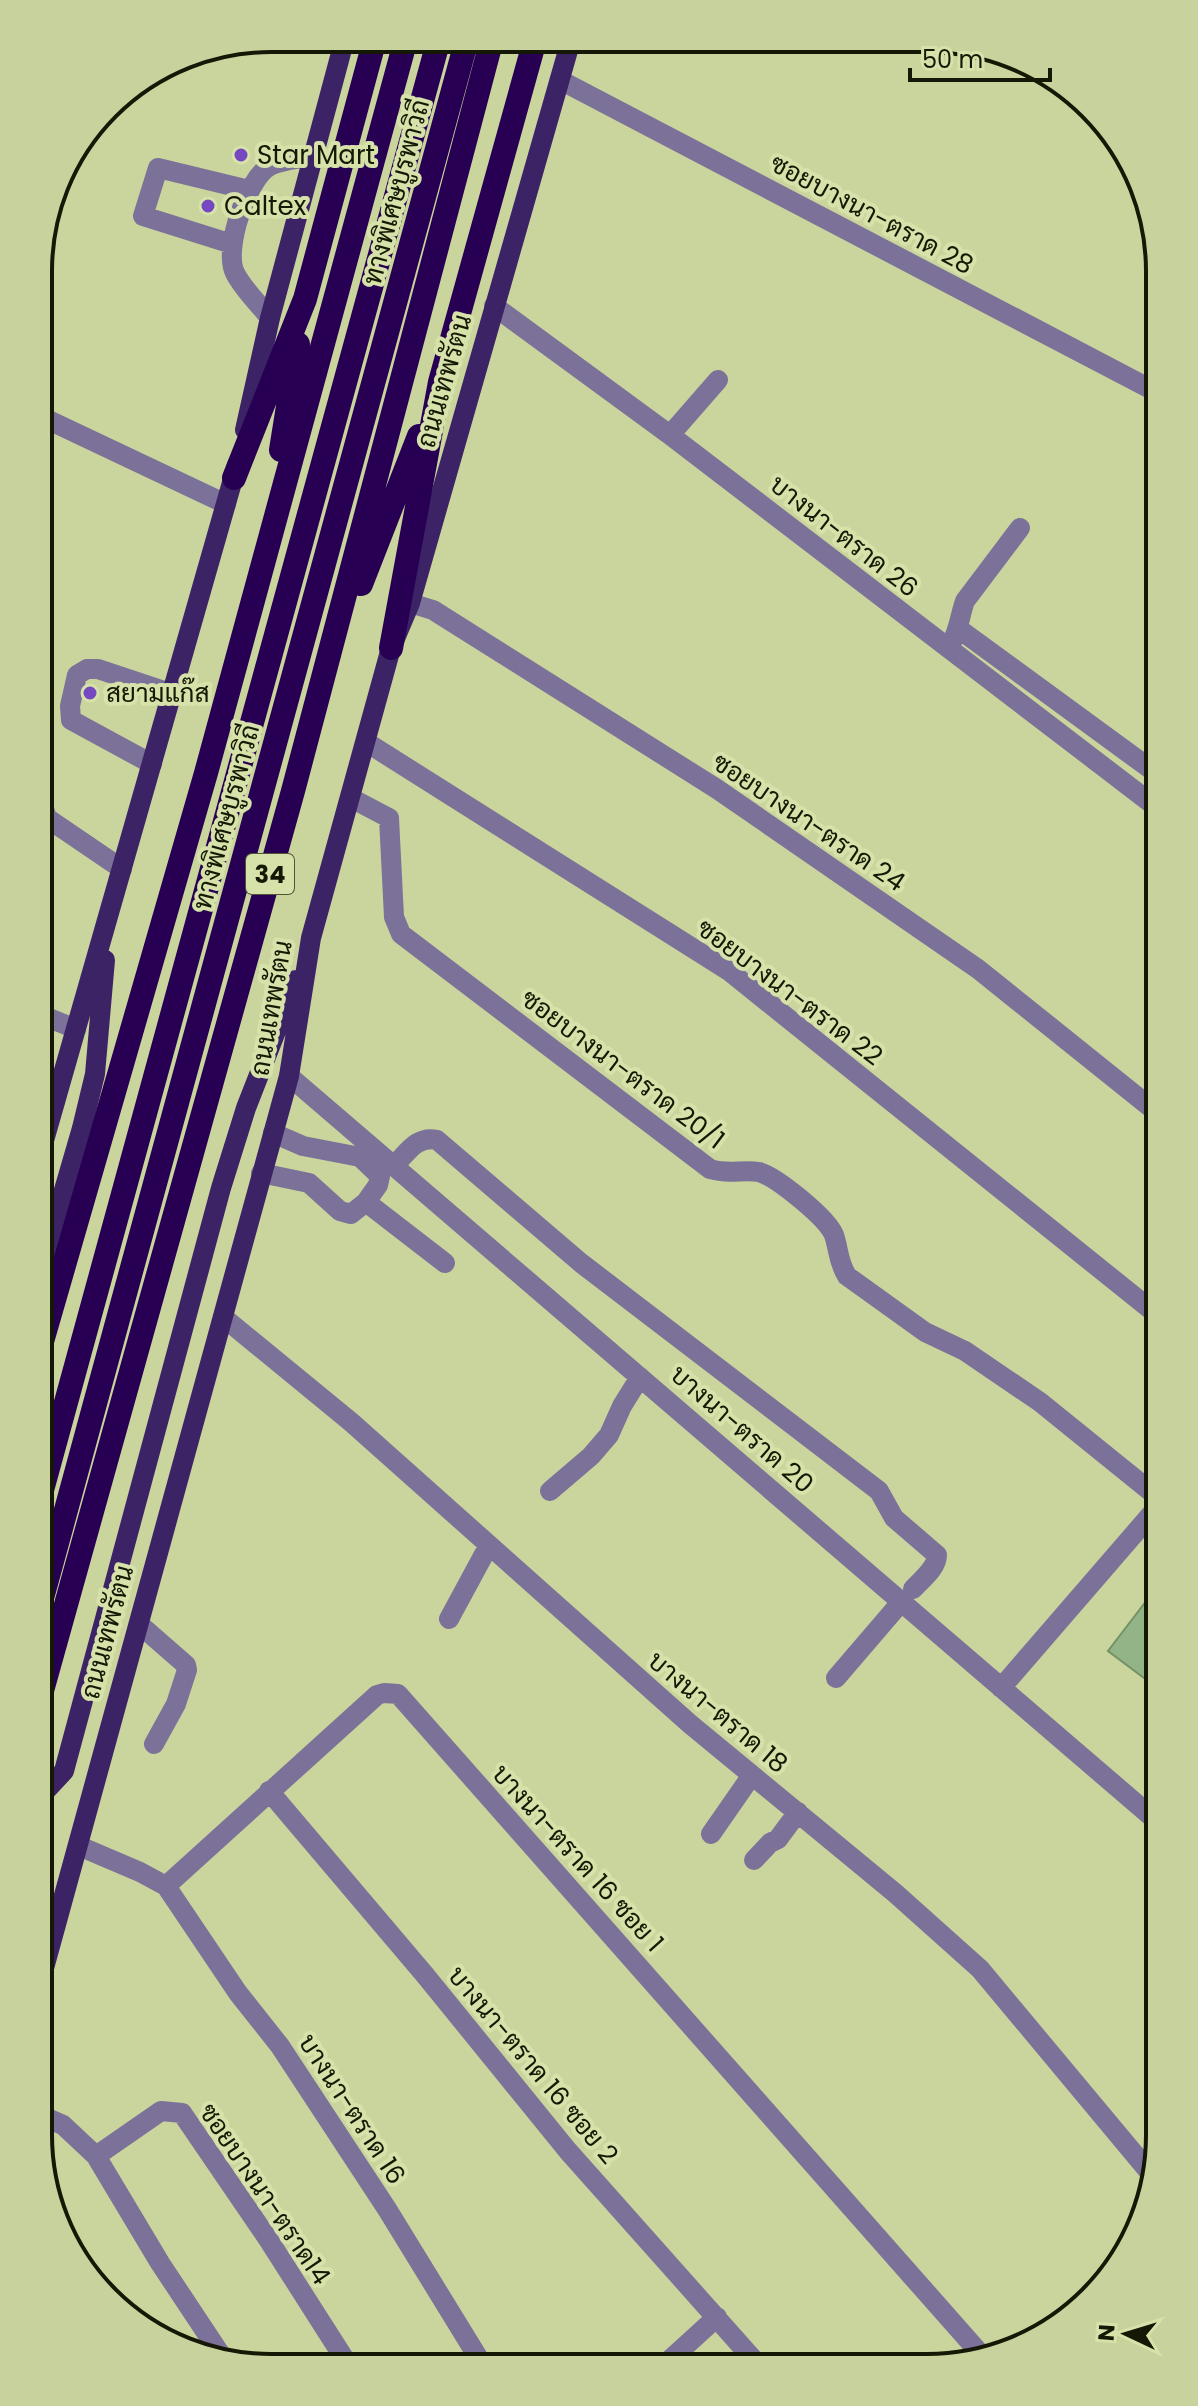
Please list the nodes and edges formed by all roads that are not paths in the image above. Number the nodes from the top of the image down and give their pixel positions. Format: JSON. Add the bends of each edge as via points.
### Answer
{"nodes":[{"id":1,"x":341,"y":52,"type":"edge"},
{"id":2,"x":372,"y":52,"type":"edge"},
{"id":3,"x":402,"y":52,"type":"edge"},
{"id":4,"x":435,"y":52,"type":"edge"},
{"id":5,"x":463,"y":52,"type":"edge"},
{"id":6,"x":489,"y":52,"type":"edge"},
{"id":7,"x":532,"y":52,"type":"edge"},
{"id":8,"x":568,"y":52,"type":"edge"},
{"id":9,"x":560,"y":80,"type":"junction"},
{"id":10,"x":313,"y":156,"type":"junction"},
{"id":11,"x":249,"y":190,"type":"junction"},
{"id":12,"x":232,"y":244,"type":"junction"},
{"id":13,"x":305,"y":299,"type":"junction"},
{"id":14,"x":494,"y":306,"type":"junction"},
{"id":15,"x":270,"y":318,"type":"junction"},
{"id":16,"x":718,"y":380,"type":"dead end"},
{"id":17,"x":440,"y":382,"type":"junction"},
{"id":18,"x":1146,"y":387,"type":"edge"},
{"id":19,"x":52,"y":422,"type":"edge"},
{"id":20,"x":670,"y":435,"type":"junction"},
{"id":21,"x":234,"y":478,"type":"junction"},
{"id":22,"x":226,"y":504,"type":"junction"},
{"id":23,"x":1020,"y":528,"type":"dead end"},
{"id":24,"x":263,"y":562,"type":"junction"},
{"id":25,"x":410,"y":603,"type":"junction"},
{"id":26,"x":959,"y":629,"type":"junction"},
{"id":27,"x":391,"y":648,"type":"junction"},
{"id":28,"x":948,"y":649,"type":"junction"},
{"id":29,"x":173,"y":694,"type":"junction"},
{"id":30,"x":318,"y":694,"type":"junction"},
{"id":31,"x":366,"y":742,"type":"junction"},
{"id":32,"x":152,"y":764,"type":"junction"},
{"id":33,"x":1146,"y":766,"type":"edge"},
{"id":34,"x":1146,"y":796,"type":"edge"},
{"id":35,"x":351,"y":798,"type":"junction"},
{"id":36,"x":52,"y":821,"type":"edge"},
{"id":37,"x":122,"y":869,"type":"junction"},
{"id":38,"x":109,"y":912,"type":"junction"},
{"id":39,"x":311,"y":938,"type":"junction"},
{"id":40,"x":52,"y":1019,"type":"edge"},
{"id":41,"x":76,"y":1029,"type":"junction"},
{"id":42,"x":289,"y":1076,"type":"junction"},
{"id":43,"x":52,"y":1098,"type":"edge"},
{"id":44,"x":55,"y":1101,"type":"junction"},
{"id":45,"x":1146,"y":1104,"type":"edge"},
{"id":46,"x":52,"y":1112,"type":"edge"},
{"id":47,"x":273,"y":1133,"type":"junction"},
{"id":48,"x":394,"y":1166,"type":"junction"},
{"id":49,"x":261,"y":1173,"type":"junction"},
{"id":50,"x":366,"y":1202,"type":"junction"},
{"id":51,"x":52,"y":1231,"type":"edge"},
{"id":52,"x":445,"y":1263,"type":"dead end"},
{"id":53,"x":1146,"y":1306,"type":"edge"},
{"id":54,"x":52,"y":1307,"type":"edge"},
{"id":55,"x":223,"y":1317,"type":"junction"},
{"id":56,"x":640,"y":1377,"type":"junction"},
{"id":57,"x":52,"y":1453,"type":"edge"},
{"id":58,"x":1146,"y":1489,"type":"edge"},
{"id":59,"x":550,"y":1491,"type":"dead end"},
{"id":60,"x":1146,"y":1517,"type":"edge"},
{"id":61,"x":489,"y":1545,"type":"junction"},
{"id":62,"x":52,"y":1561,"type":"edge"},
{"id":63,"x":907,"y":1595,"type":"junction"},
{"id":64,"x":449,"y":1619,"type":"dead end"},
{"id":65,"x":139,"y":1624,"type":"junction"},
{"id":66,"x":52,"y":1654,"type":"edge"},
{"id":67,"x":836,"y":1678,"type":"dead end"},
{"id":68,"x":1001,"y":1688,"type":"junction"},
{"id":69,"x":154,"y":1744,"type":"dead end"},
{"id":70,"x":752,"y":1775,"type":"junction"},
{"id":71,"x":52,"y":1784,"type":"edge"},
{"id":72,"x":269,"y":1791,"type":"junction"},
{"id":73,"x":798,"y":1812,"type":"junction"},
{"id":74,"x":1146,"y":1812,"type":"edge"},
{"id":75,"x":711,"y":1834,"type":"dead end"},
{"id":76,"x":79,"y":1846,"type":"junction"},
{"id":77,"x":754,"y":1860,"type":"dead end"},
{"id":78,"x":166,"y":1886,"type":"junction"},
{"id":79,"x":52,"y":1941,"type":"edge"},
{"id":80,"x":52,"y":2120,"type":"edge"},
{"id":81,"x":96,"y":2156,"type":"junction"},
{"id":82,"x":1144,"y":2165,"type":"edge"},
{"id":83,"x":717,"y":2317,"type":"junction"},
{"id":84,"x":216,"y":2347,"type":"edge"},
{"id":85,"x":976,"y":2348,"type":"edge"},
{"id":86,"x":341,"y":2354,"type":"edge"},
{"id":87,"x":476,"y":2354,"type":"edge"},
{"id":88,"x":676,"y":2354,"type":"edge"},
{"id":89,"x":749,"y":2354,"type":"edge"}],
"edges":[{"from":1,"to":10,"type":"main road"},
{"from":2,"to":13,"type":"highway"},
{"from":3,"to":24,"type":"highway"},
{"from":4,"to":57,"type":"highway","name":"ทางพิเศษบูรพาวิถี"},
{"from":5,"to":62,"type":"highway","name":"ทางพิเศษบูรพาวิถี"},
{"from":6,"to":30,"type":"highway","name":"ถนนเทพรัตน","number":"34"},
{"from":7,"to":17,"type":"highway"},
{"from":8,"to":9,"type":"main road","name":"ถนนเทพรัตน","number":"34"},
{"from":9,"to":14,"type":"main road","name":"ถนนเทพรัตน","number":"34"},
{"from":9,"to":18,"type":"street","name":"ซอยบางนา-ตราด 28"},
{"from":10,"to":11,"type":"street","via":[[271,165]]},
{"from":10,"to":15,"type":"main road"},
{"from":11,"to":12,"type":"street"},
{"from":11,"to":12,"type":"street","via":[[158,168],[154,180],[143,216]]},
{"from":12,"to":15,"type":"street","via":[[236,275]]},
{"from":13,"to":21,"type":"highway"},
{"from":13,"to":24,"type":"highway"},
{"from":14,"to":20,"type":"street","name":"บางนา-ตราด 26"},
{"from":14,"to":25,"type":"main road","name":"ถนนเทพรัตน","number":"34"},
{"from":15,"to":21,"type":"main road"},
{"from":16,"to":20,"type":"street"},
{"from":17,"to":27,"type":"highway"},
{"from":17,"to":30,"type":"highway"},
{"from":19,"to":22,"type":"street"},
{"from":20,"to":28,"type":"street","name":"บางนา-ตราด 26"},
{"from":21,"to":22,"type":"main road"},
{"from":22,"to":29,"type":"main road"},
{"from":23,"to":26,"type":"street","via":[[965,601]]},
{"from":24,"to":54,"type":"highway"},
{"from":25,"to":27,"type":"main road","name":"ถนนเทพรัตน","number":"34"},
{"from":25,"to":45,"type":"street","name":"ซอยบางนา-ตราด 24","via":[[433,610],[730,798],[978,969]]},
{"from":26,"to":28,"type":"street"},
{"from":26,"to":33,"type":"street"},
{"from":27,"to":31,"type":"main road","name":"ถนนเทพรัตน","number":"34"},
{"from":28,"to":34,"type":"street","name":"บางนา-ตราด 26"},
{"from":29,"to":32,"type":"main road"},
{"from":29,"to":32,"type":"street","via":[[98,669],[77,675],[71,720]]},
{"from":30,"to":66,"type":"highway","name":"ถนนเทพรัตน","number":"34"},
{"from":31,"to":35,"type":"main road","name":"ถนนเทพรัตน","number":"34"},
{"from":31,"to":53,"type":"street","name":"ซอยบางนา-ตราด 22","via":[[729,971]]},
{"from":32,"to":37,"type":"main road"},
{"from":35,"to":39,"type":"main road","name":"ถนนเทพรัตน","number":"34"},
{"from":35,"to":58,"type":"street","name":"ซอยบางนา-ตราด 20/1","via":[[389,818],[394,917],[401,934],[710,1169],[769,1176],[825,1220],[847,1276],[925,1332],[965,1351],[1040,1402]]},
{"from":36,"to":37,"type":"street"},
{"from":37,"to":38,"type":"main road"},
{"from":38,"to":41,"type":"main road"},
{"from":38,"to":51,"type":"main road","via":[[95,1074]]},
{"from":39,"to":42,"type":"main road","name":"ถนนเทพรัตน","number":"34"},
{"from":39,"to":71,"type":"main road","via":[[221,1188],[64,1771]]},
{"from":40,"to":41,"type":"street"},
{"from":41,"to":44,"type":"main road"},
{"from":42,"to":47,"type":"main road","name":"ถนนเทพรัตน","number":"34"},
{"from":42,"to":48,"type":"street","name":"บางนา-ตราด 20"},
{"from":43,"to":44,"type":"street"},
{"from":44,"to":46,"type":"main road"},
{"from":47,"to":49,"type":"main road","name":"ถนนเทพรัตน","number":"34"},
{"from":47,"to":50,"type":"street","via":[[303,1146],[360,1157],[380,1176]]},
{"from":48,"to":56,"type":"street","name":"บางนา-ตราด 20"},
{"from":48,"to":63,"type":"street","via":[[419,1141],[437,1140],[581,1263],[879,1491],[894,1518],[937,1555]]},
{"from":49,"to":50,"type":"street","via":[[309,1183],[340,1211],[351,1214]]},
{"from":49,"to":55,"type":"main road","name":"ถนนเทพรัตน","number":"34"},
{"from":50,"to":52,"type":"street"},
{"from":55,"to":61,"type":"street","name":"บางนา-ตราด 18"},
{"from":55,"to":65,"type":"main road","name":"ถนนเทพรัตน","number":"34"},
{"from":56,"to":59,"type":"street","via":[[609,1435]]},
{"from":56,"to":63,"type":"street","name":"บางนา-ตราด 20"},
{"from":60,"to":68,"type":"street"},
{"from":61,"to":64,"type":"street"},
{"from":61,"to":70,"type":"street","name":"บางนา-ตราด 18"},
{"from":63,"to":67,"type":"street"},
{"from":63,"to":68,"type":"street","name":"บางนา-ตราด 20"},
{"from":65,"to":69,"type":"street","via":[[187,1670]]},
{"from":65,"to":76,"type":"main road","name":"ถนนเทพรัตน","number":"34"},
{"from":68,"to":74,"type":"street","name":"บางนา-ตราด 20"},
{"from":70,"to":73,"type":"street","name":"บางนา-ตราด 18"},
{"from":70,"to":75,"type":"street"},
{"from":72,"to":78,"type":"street","name":"บางนา-ตราด 16 ซอย 1"},
{"from":72,"to":83,"type":"street","name":"บางนา-ตราด 16 ซอย 2","via":[[568,2151]]},
{"from":72,"to":85,"type":"street","name":"บางนา-ตราด 16 ซอย 1","via":[[377,1695],[398,1694]]},
{"from":73,"to":77,"type":"street"},
{"from":73,"to":82,"type":"street","name":"บางนา-ตราด 18","via":[[980,1969]]},
{"from":76,"to":78,"type":"street"},
{"from":76,"to":79,"type":"main road","name":"ถนนเทพรัตน","number":"34"},
{"from":78,"to":87,"type":"street","name":"บางนา-ตราด 16","via":[[288,2058]]},
{"from":80,"to":81,"type":"street"},
{"from":81,"to":84,"type":"street"},
{"from":81,"to":86,"type":"street","name":"ซอยบางนา-ตราด14","via":[[161,2111],[182,2113]]},
{"from":83,"to":88,"type":"street"},
{"from":83,"to":89,"type":"street","name":"บางนา-ตราด 16 ซอย 2"}]}
